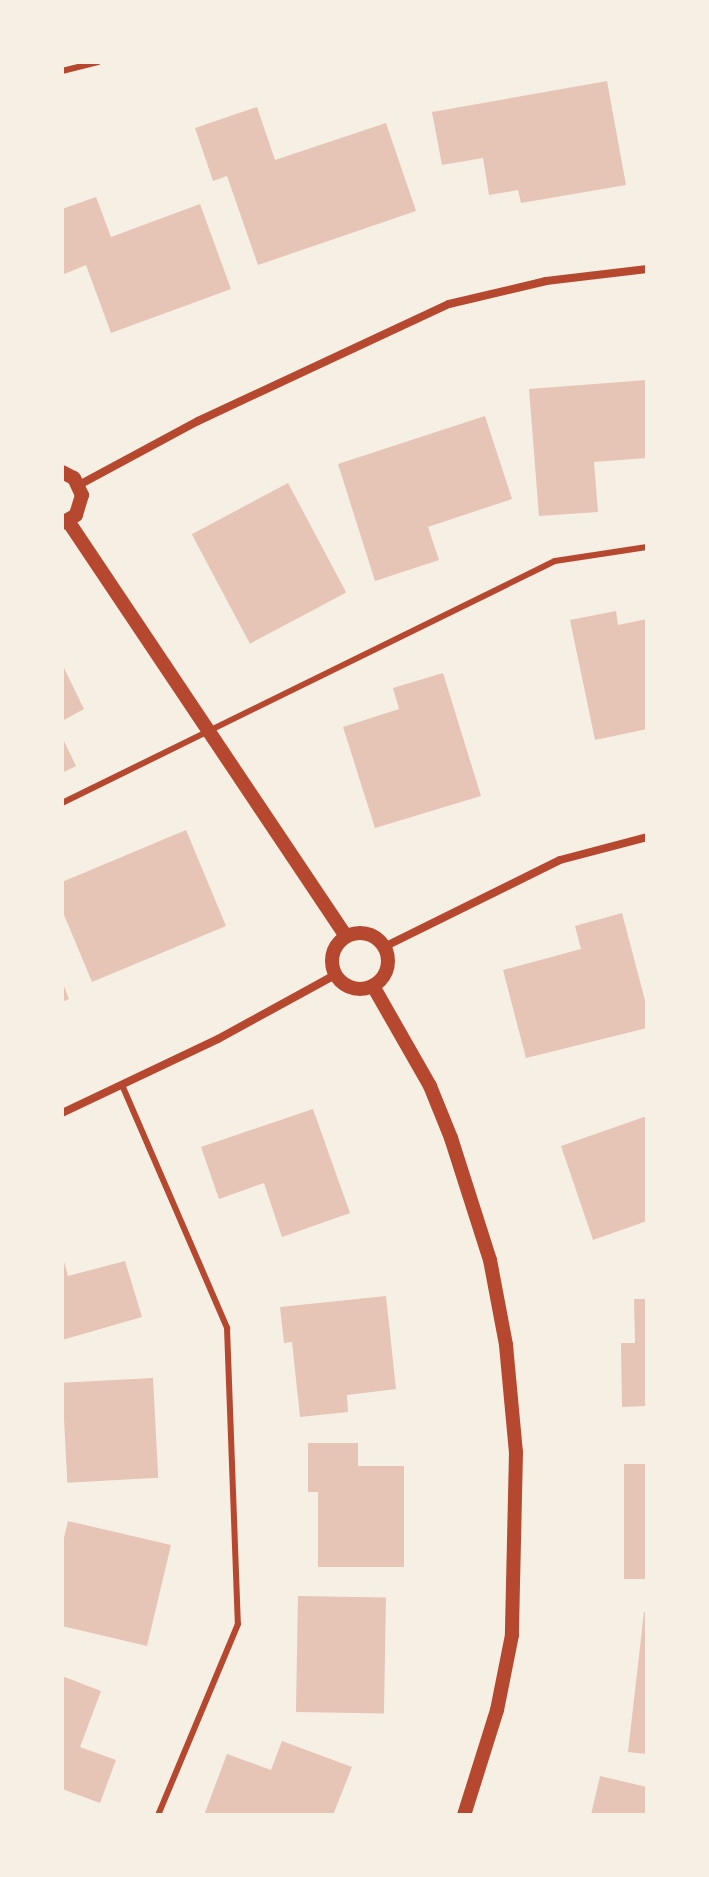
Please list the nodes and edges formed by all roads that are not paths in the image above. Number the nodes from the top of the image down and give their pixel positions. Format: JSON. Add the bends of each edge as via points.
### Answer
{"nodes":[{"id":1,"x":98,"y":62,"type":"edge"},
{"id":2,"x":62,"y":71,"type":"edge"},
{"id":3,"x":647,"y":269,"type":"edge"},
{"id":4,"x":62,"y":472,"type":"edge"},
{"id":5,"x":79,"y":485,"type":"junction"},
{"id":6,"x":65,"y":522,"type":"edge"},
{"id":7,"x":647,"y":547,"type":"edge"},
{"id":8,"x":206,"y":735,"type":"junction"},
{"id":9,"x":62,"y":803,"type":"edge"},
{"id":10,"x":647,"y":837,"type":"edge"},
{"id":11,"x":346,"y":936,"type":"junction"},
{"id":12,"x":384,"y":947,"type":"junction"},
{"id":13,"x":335,"y":975,"type":"junction"},
{"id":14,"x":373,"y":986,"type":"junction"},
{"id":15,"x":122,"y":1085,"type":"junction"},
{"id":16,"x":62,"y":1113,"type":"edge"},
{"id":17,"x":158,"y":1815,"type":"edge"},
{"id":18,"x":464,"y":1815,"type":"edge"}],
"edges":[{"from":1,"to":2,"type":"lane"},
{"from":3,"to":5,"type":"street","via":[[546,281],[449,304],[198,421]]},
{"from":4,"to":5,"type":"street"},
{"from":5,"to":6,"type":"street","via":[[81,506]]},
{"from":6,"to":8,"type":"street"},
{"from":7,"to":8,"type":"lane","via":[[555,561]]},
{"from":8,"to":9,"type":"lane"},
{"from":8,"to":11,"type":"street"},
{"from":10,"to":12,"type":"street","via":[[560,860]]},
{"from":11,"to":12,"type":"street","via":[[367,934]]},
{"from":11,"to":13,"type":"street","via":[[332,953]]},
{"from":12,"to":14,"type":"street","via":[[386,973]]},
{"from":13,"to":14,"type":"street","via":[[348,986]]},
{"from":13,"to":15,"type":"street"},
{"from":14,"to":18,"type":"street","via":[[430,1086],[451,1138],[490,1260],[506,1345],[516,1452],[512,1635],[497,1710]]},
{"from":15,"to":16,"type":"street"},
{"from":15,"to":17,"type":"lane","via":[[227,1328],[238,1624]]}]}
